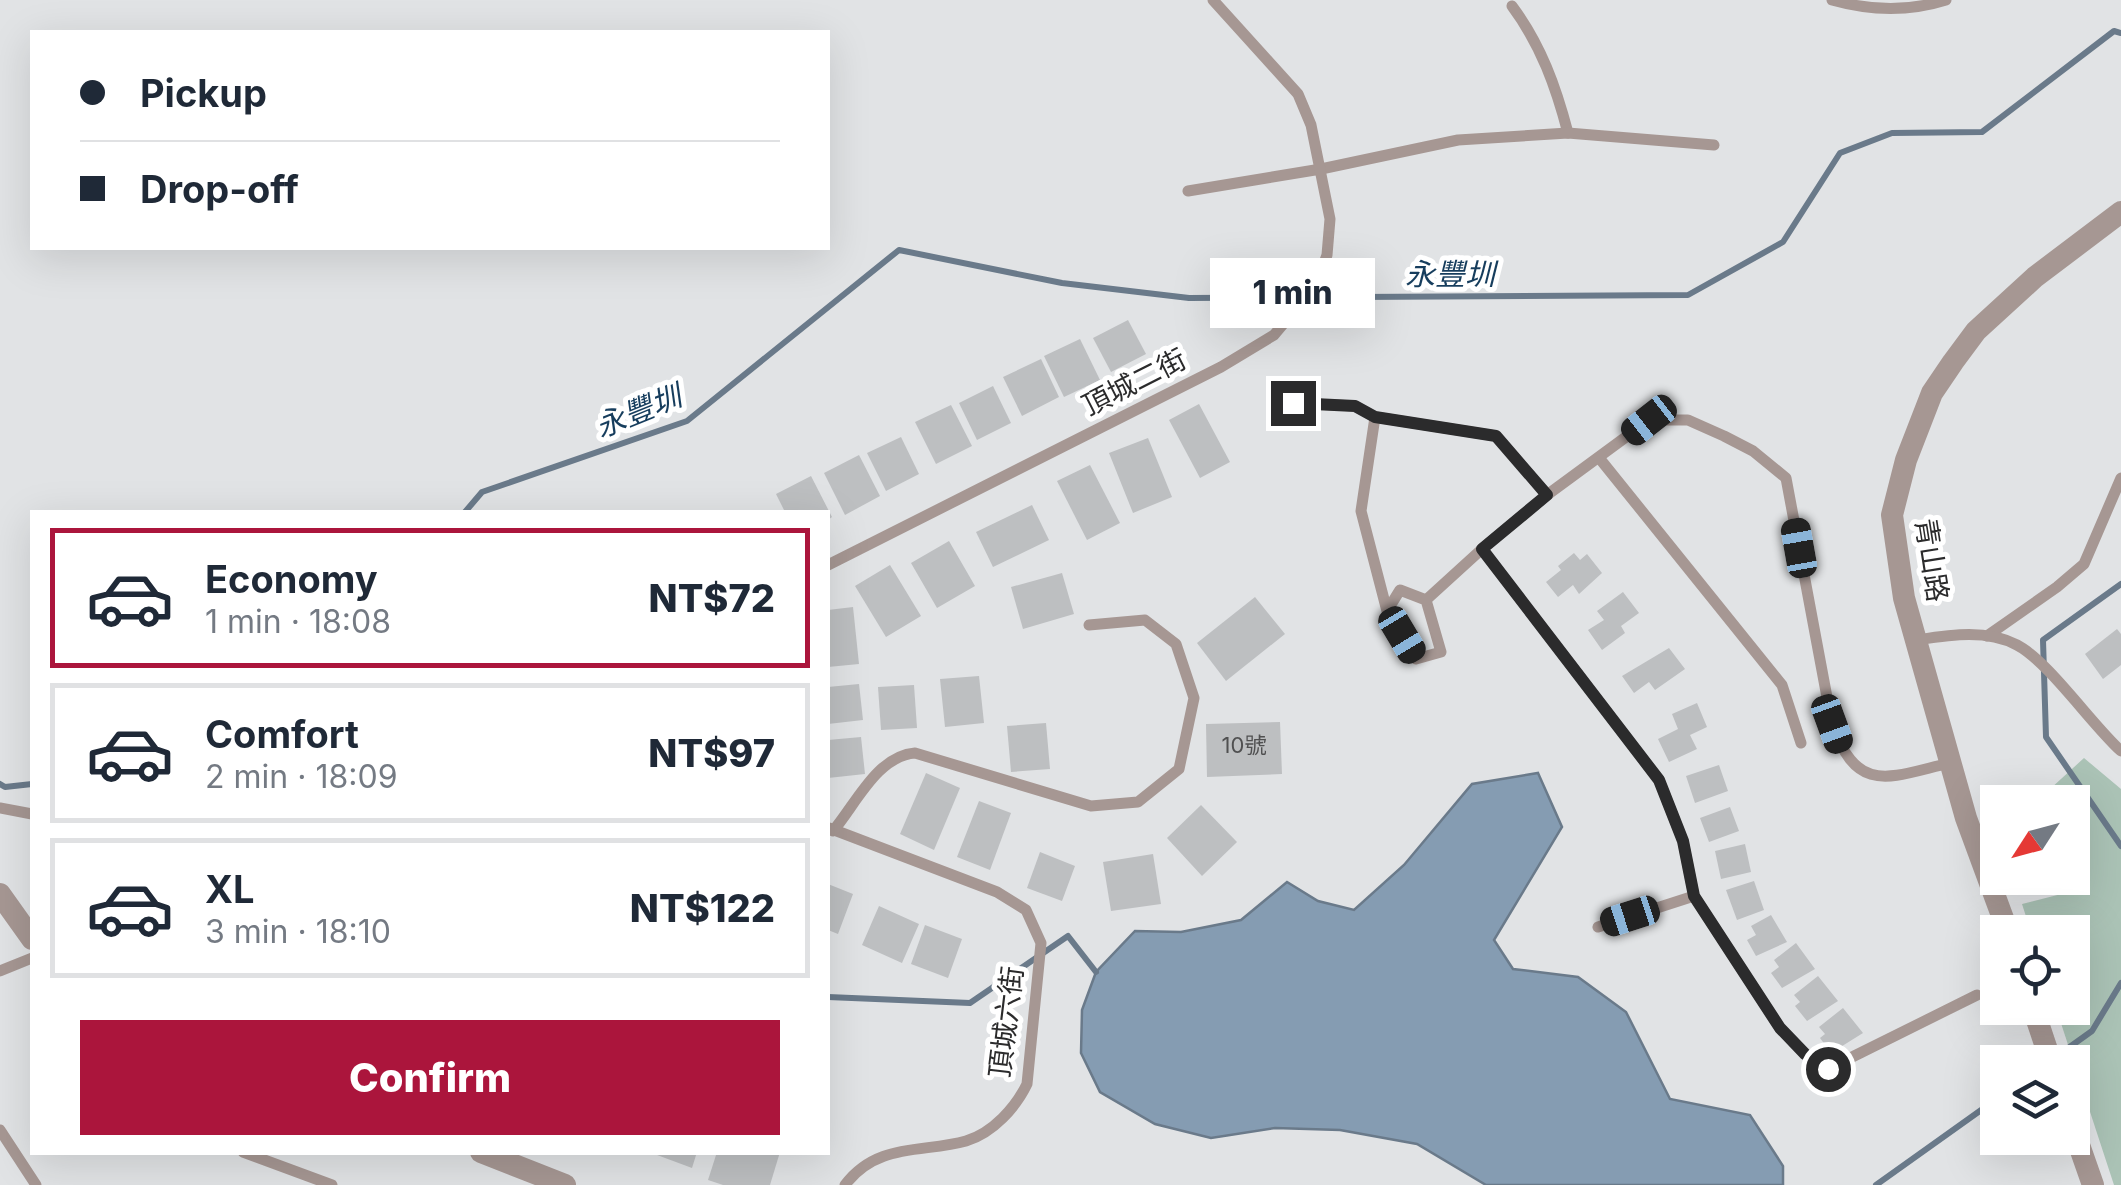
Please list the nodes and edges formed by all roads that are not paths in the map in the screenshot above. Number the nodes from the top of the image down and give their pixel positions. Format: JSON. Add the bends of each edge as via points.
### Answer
{"nodes":[{"id":1,"x":1213,"y":0,"type":"edge"},
{"id":2,"x":1832,"y":0,"type":"edge"},
{"id":3,"x":1946,"y":0,"type":"edge"},
{"id":4,"x":1512,"y":6,"type":"dead end"},
{"id":5,"x":1568,"y":133,"type":"junction"},
{"id":6,"x":1714,"y":145,"type":"dead end"},
{"id":7,"x":1321,"y":169,"type":"junction"},
{"id":8,"x":1188,"y":191,"type":"dead end"},
{"id":9,"x":2121,"y":212,"type":"edge"},
{"id":10,"x":1293,"y":403,"type":"dead end"},
{"id":11,"x":1375,"y":417,"type":"junction"},
{"id":12,"x":1600,"y":459,"type":"junction"},
{"id":13,"x":2121,"y":478,"type":"edge"},
{"id":14,"x":1547,"y":495,"type":"junction"},
{"id":15,"x":1482,"y":549,"type":"junction"},
{"id":16,"x":830,"y":563,"type":"edge"},
{"id":17,"x":1426,"y":600,"type":"junction"},
{"id":18,"x":1387,"y":611,"type":"junction"},
{"id":19,"x":1089,"y":625,"type":"dead end"},
{"id":20,"x":1988,"y":636,"type":"junction"},
{"id":21,"x":1917,"y":640,"type":"junction"},
{"id":22,"x":1801,"y":743,"type":"dead end"},
{"id":23,"x":2121,"y":751,"type":"edge"},
{"id":24,"x":1950,"y":763,"type":"junction"},
{"id":25,"x":0,"y":808,"type":"edge"},
{"id":26,"x":30,"y":814,"type":"edge"},
{"id":27,"x":830,"y":829,"type":"edge"},
{"id":28,"x":0,"y":894,"type":"edge"},
{"id":29,"x":1694,"y":896,"type":"junction"},
{"id":30,"x":2002,"y":915,"type":"edge"},
{"id":31,"x":1598,"y":927,"type":"dead end"},
{"id":32,"x":30,"y":936,"type":"edge"},
{"id":33,"x":30,"y":959,"type":"edge"},
{"id":34,"x":0,"y":971,"type":"edge"},
{"id":35,"x":1976,"y":995,"type":"dead end"},
{"id":36,"x":0,"y":1130,"type":"edge"},
{"id":37,"x":251,"y":1155,"type":"edge"},
{"id":38,"x":487,"y":1155,"type":"edge"},
{"id":39,"x":2082,"y":1155,"type":"edge"},
{"id":40,"x":538,"y":1180,"type":"edge"},
{"id":41,"x":36,"y":1185,"type":"edge"},
{"id":42,"x":332,"y":1185,"type":"edge"},
{"id":43,"x":565,"y":1185,"type":"edge"},
{"id":44,"x":846,"y":1185,"type":"edge"},
{"id":45,"x":2093,"y":1185,"type":"edge"}],
"edges":[{"from":1,"to":7,"type":"lane","name":"頂城二街","via":[[1298,94]]},
{"from":2,"to":3,"type":"lane","via":[[1916,10]]},
{"from":4,"to":5,"type":"lane","via":[[1546,62]]},
{"from":5,"to":6,"type":"lane"},
{"from":5,"to":7,"type":"lane","via":[[1458,140]]},
{"from":7,"to":8,"type":"lane"},
{"from":7,"to":16,"type":"lane","name":"頂城二街","via":[[1330,219],[1326,255],[1316,285],[1274,335]]},
{"from":9,"to":21,"type":"street","name":"青山路","via":[[1976,331],[1932,393],[1892,515]]},
{"from":10,"to":11,"type":"lane","via":[[1355,406]]},
{"from":11,"to":14,"type":"lane","via":[[1496,436]]},
{"from":11,"to":18,"type":"lane","via":[[1361,511]]},
{"from":12,"to":14,"type":"lane"},
{"from":12,"to":22,"type":"lane","via":[[1782,686]]},
{"from":12,"to":24,"type":"lane","via":[[1649,420],[1688,420],[1753,451],[1786,478],[1840,747],[1877,778]]},
{"from":13,"to":20,"type":"lane","via":[[2084,564]]},
{"from":14,"to":15,"type":"lane"},
{"from":15,"to":17,"type":"lane"},
{"from":15,"to":29,"type":"lane","via":[[1659,780],[1683,841]]},
{"from":17,"to":18,"type":"lane","via":[[1400,590]]},
{"from":17,"to":18,"type":"lane","via":[[1441,652],[1429,656],[1416,659]]},
{"from":19,"to":27,"type":"lane","via":[[1145,620],[1176,644],[1194,698],[1179,769],[1166,780],[1138,802],[1090,806],[900,754]]},
{"from":20,"to":21,"type":"lane"},
{"from":20,"to":23,"type":"lane","via":[[2018,645]]},
{"from":21,"to":24,"type":"street","name":"青山路"},
{"from":24,"to":30,"type":"street","name":"青山路"},
{"from":25,"to":26,"type":"lane"},
{"from":27,"to":44,"type":"lane","name":"頂城六街","via":[[996,892],[1026,910],[1041,943],[1027,1084],[1018,1104],[968,1141],[907,1148]]},
{"from":28,"to":32,"type":"street"},
{"from":29,"to":31,"type":"lane"},
{"from":29,"to":35,"type":"lane","via":[[1780,1028],[1828,1069]]},
{"from":33,"to":34,"type":"lane"},
{"from":36,"to":41,"type":"lane"},
{"from":37,"to":42,"type":"lane"},
{"from":38,"to":40,"type":"street"},
{"from":39,"to":45,"type":"street"},
{"from":40,"to":43,"type":"street"}]}
